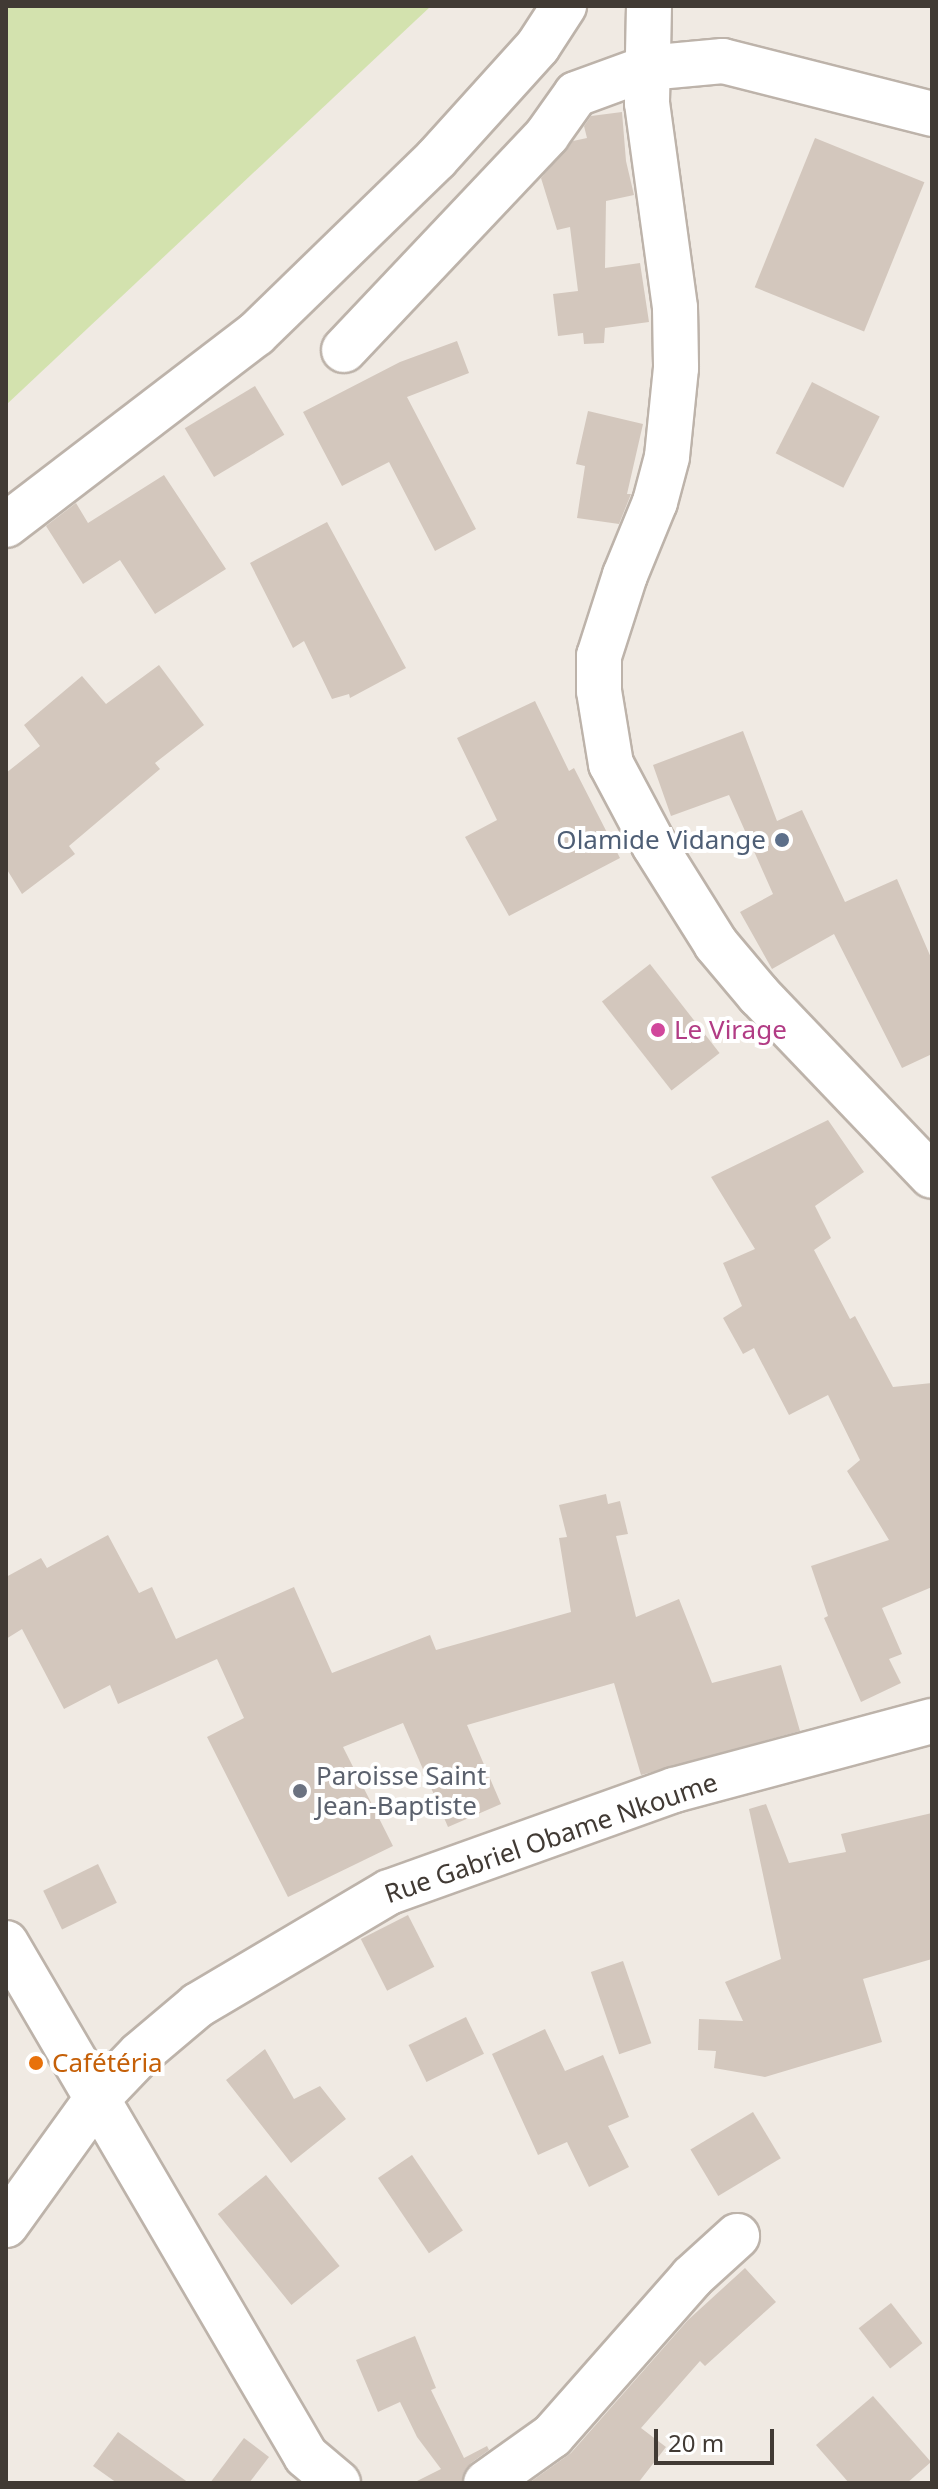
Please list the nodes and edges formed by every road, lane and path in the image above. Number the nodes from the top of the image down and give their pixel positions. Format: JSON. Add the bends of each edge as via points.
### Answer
{"nodes":[{"id":1,"x":564,"y":6,"type":"edge"},
{"id":2,"x":649,"y":6,"type":"edge"},
{"id":3,"x":647,"y":68,"type":"junction"},
{"id":4,"x":932,"y":114,"type":"edge"},
{"id":5,"x":344,"y":350,"type":"dead end"},
{"id":6,"x":6,"y":525,"type":"edge"},
{"id":7,"x":928,"y":1167,"type":"edge"},
{"id":8,"x":932,"y":1721,"type":"edge"},
{"id":9,"x":6,"y":1943,"type":"edge"},
{"id":10,"x":95,"y":2101,"type":"junction"},
{"id":11,"x":6,"y":2225,"type":"edge"},
{"id":12,"x":737,"y":2236,"type":"dead end"},
{"id":13,"x":338,"y":2483,"type":"edge"},
{"id":14,"x":486,"y":2483,"type":"edge"}],
"edges":[{"from":1,"to":6,"type":"street","via":[[538,46],[436,159],[256,334]]},
{"from":2,"to":3,"type":"street"},
{"from":3,"to":4,"type":"street","via":[[723,61]]},
{"from":3,"to":5,"type":"street","via":[[576,94],[547,135]]},
{"from":3,"to":7,"type":"street","via":[[651,138],[675,308],[676,368],[667,457],[655,502],[599,656],[611,764],[716,944]]},
{"from":8,"to":10,"type":"street","name":"Rue Gabriel Obame Nkoume","via":[[674,1790],[389,1892],[198,2005]]},
{"from":9,"to":10,"type":"street"},
{"from":10,"to":11,"type":"street","name":"Rue Gabriel Obame Nkoume"},
{"from":10,"to":13,"type":"street","via":[[306,2456]]},
{"from":12,"to":14,"type":"street","via":[[692,2277],[552,2436]]}]}
